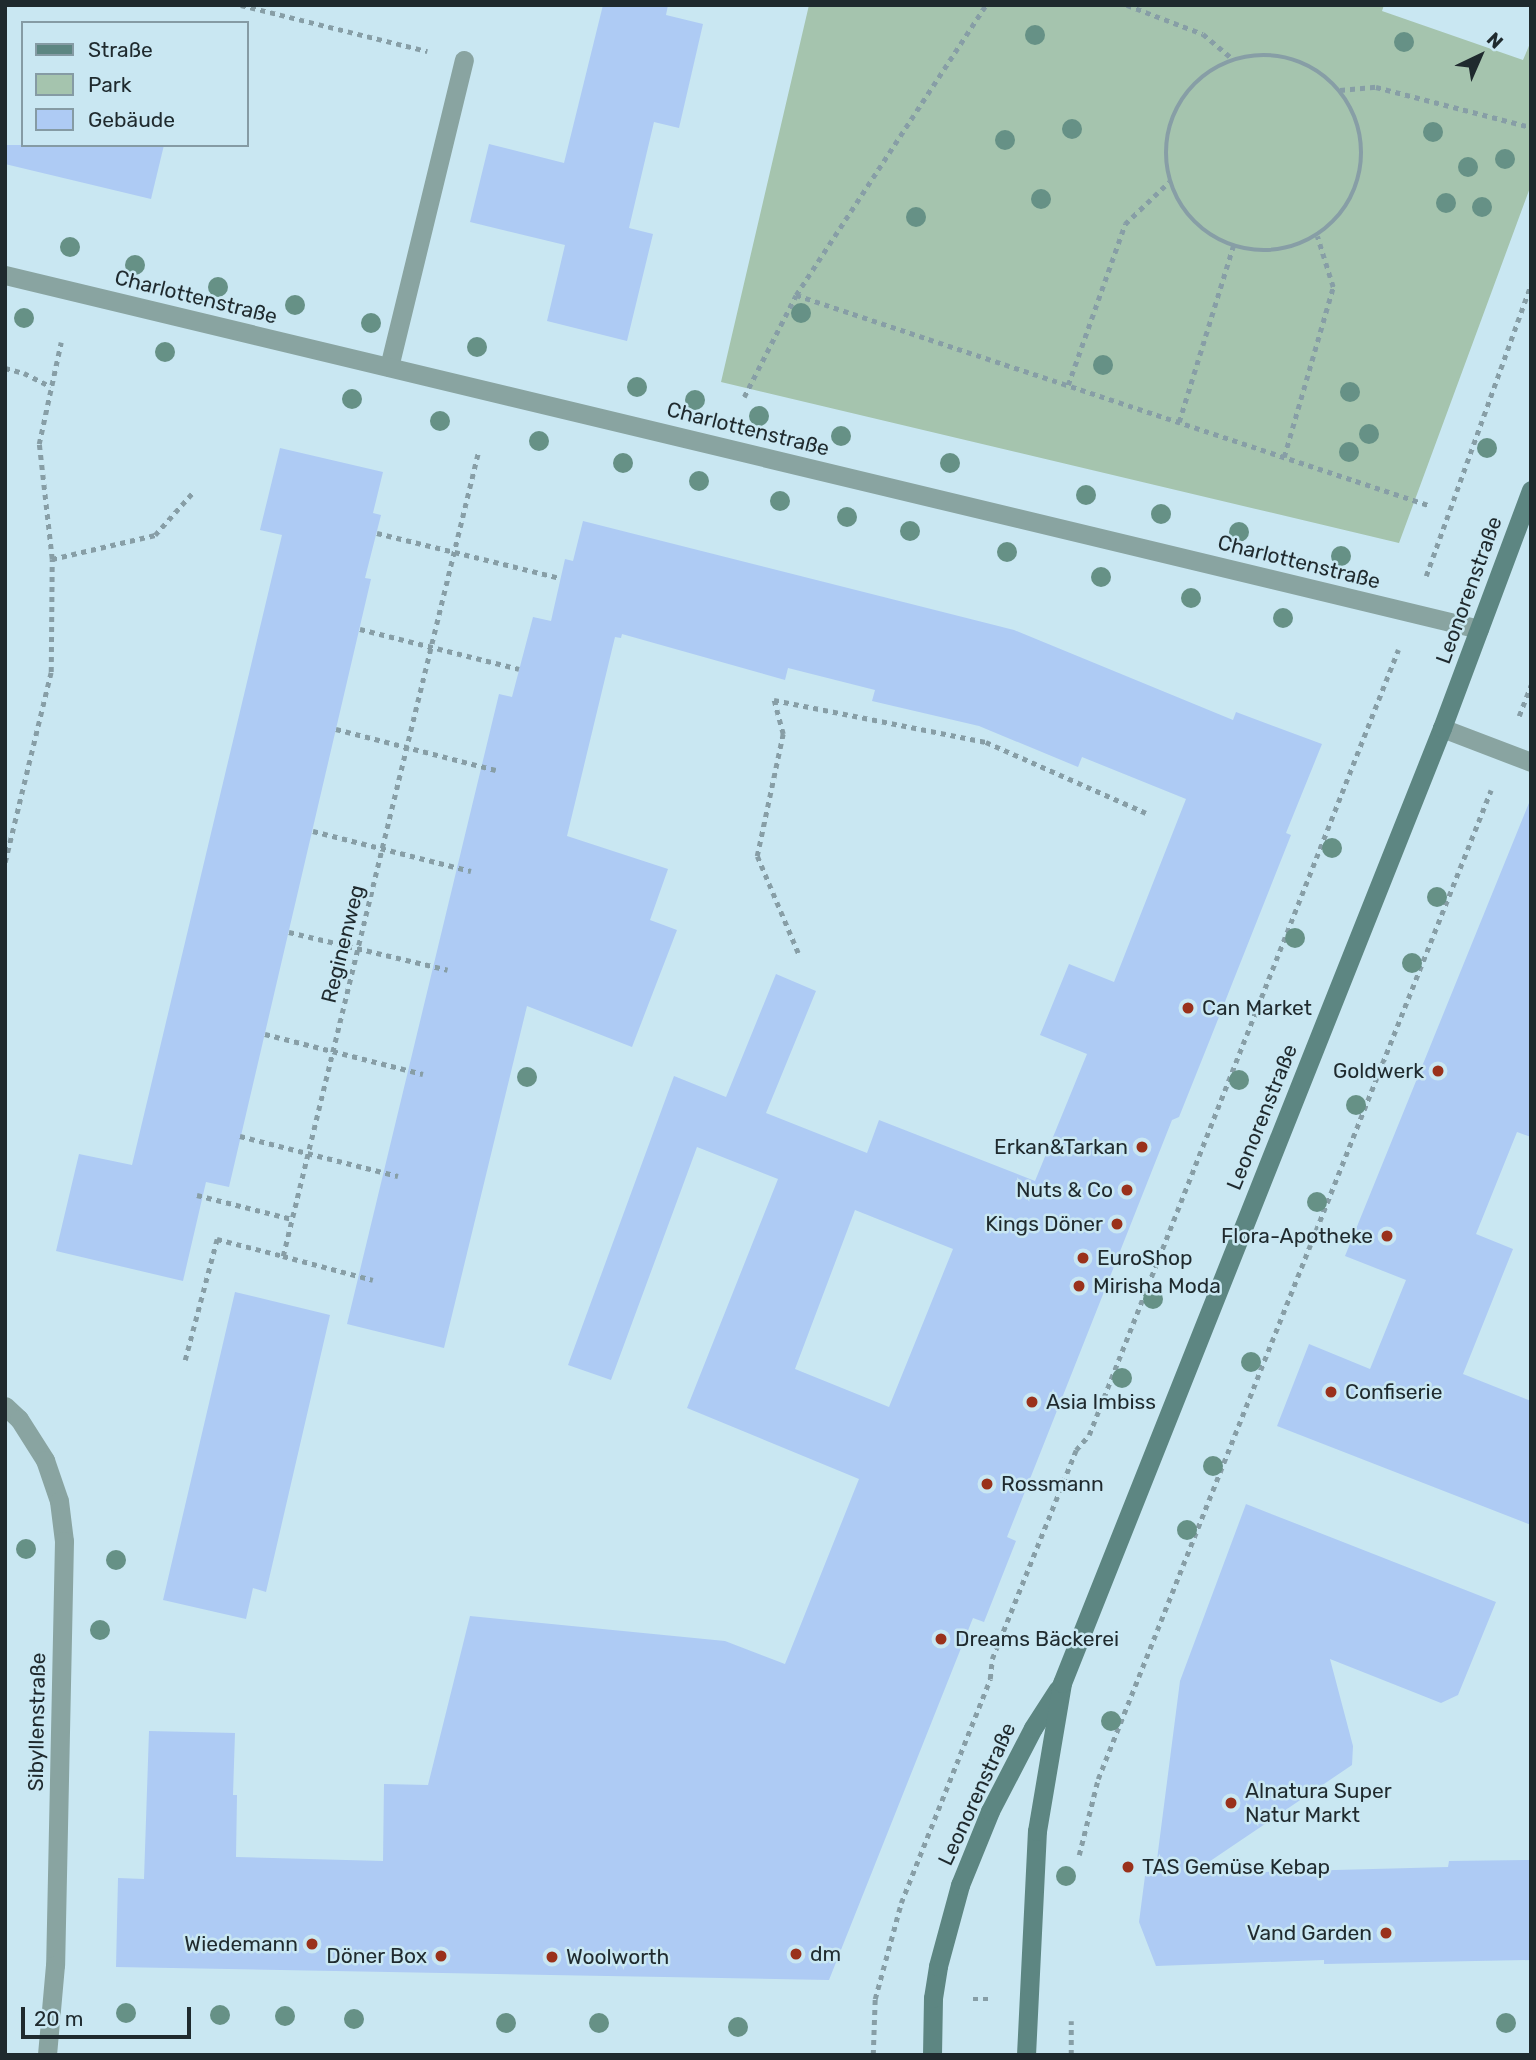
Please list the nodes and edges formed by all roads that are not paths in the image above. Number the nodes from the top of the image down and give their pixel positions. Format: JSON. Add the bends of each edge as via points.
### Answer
{"nodes":[{"id":1,"x":464,"y":60,"type":"road end"},
{"id":2,"x":5,"y":275,"type":"edge"},
{"id":3,"x":388,"y":367,"type":"junction"},
{"id":4,"x":1531,"y":489,"type":"edge"},
{"id":5,"x":1479,"y":629,"type":"junction"},
{"id":6,"x":1442,"y":728,"type":"junction"},
{"id":7,"x":1531,"y":762,"type":"edge"},
{"id":8,"x":5,"y":1406,"type":"edge"},
{"id":9,"x":1062,"y":1683,"type":"junction"},
{"id":10,"x":47,"y":2055,"type":"edge"},
{"id":11,"x":932,"y":2055,"type":"edge"},
{"id":12,"x":1026,"y":2055,"type":"edge"}],
"edges":[{"from":1,"to":3,"type":"street"},
{"from":2,"to":3,"type":"street","name":"Charlottenstraße"},
{"from":3,"to":5,"type":"street","name":"Charlottenstraße"},
{"from":4,"to":5,"type":"main road","name":"Leonorenstraße"},
{"from":5,"to":6,"type":"main road","name":"Leonorenstraße"},
{"from":6,"to":7,"type":"street"},
{"from":6,"to":9,"type":"main road","name":"Leonorenstraße"},
{"from":8,"to":10,"type":"street","name":"Sibyllenstraße","via":[[19,1419],[45,1460],[59,1501],[64,1541],[55,1965]]},
{"from":9,"to":11,"type":"main road","name":"Leonorenstraße","via":[[990,1811],[960,1885],[938,1966]]},
{"from":9,"to":12,"type":"main road","name":"Leonorenstraße","via":[[1037,1831]]}]}
